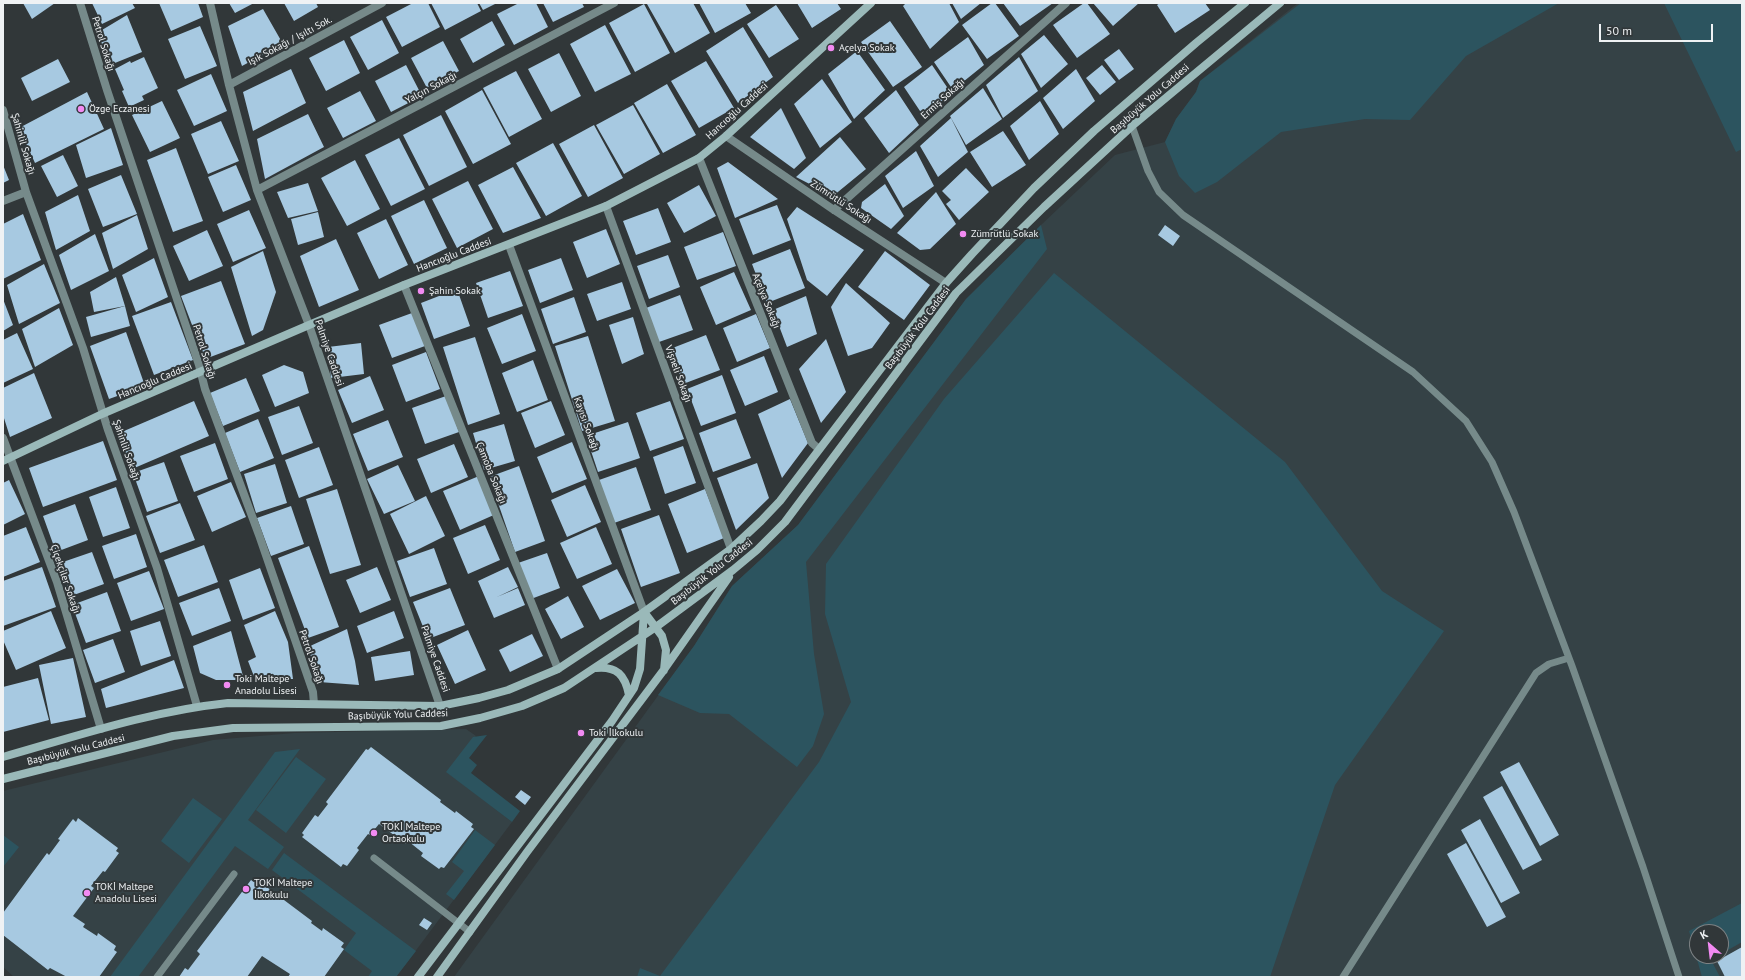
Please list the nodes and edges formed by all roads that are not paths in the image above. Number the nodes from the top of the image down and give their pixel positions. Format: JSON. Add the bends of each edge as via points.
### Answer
{"nodes":[{"id":1,"x":80,"y":3,"type":"edge"},
{"id":2,"x":210,"y":3,"type":"edge"},
{"id":3,"x":382,"y":3,"type":"edge"},
{"id":4,"x":614,"y":3,"type":"edge"},
{"id":5,"x":871,"y":3,"type":"edge"},
{"id":6,"x":1066,"y":3,"type":"edge"},
{"id":7,"x":1244,"y":3,"type":"edge"},
{"id":8,"x":1280,"y":3,"type":"edge"},
{"id":9,"x":229,"y":85,"type":"junction"},
{"id":10,"x":3,"y":110,"type":"edge"},
{"id":11,"x":1132,"y":126,"type":"junction"},
{"id":12,"x":726,"y":136,"type":"junction"},
{"id":13,"x":698,"y":158,"type":"junction"},
{"id":14,"x":257,"y":190,"type":"junction"},
{"id":15,"x":26,"y":192,"type":"junction"},
{"id":16,"x":3,"y":201,"type":"edge"},
{"id":17,"x":606,"y":206,"type":"junction"},
{"id":18,"x":834,"y":210,"type":"junction"},
{"id":19,"x":509,"y":244,"type":"junction"},
{"id":20,"x":946,"y":283,"type":"junction"},
{"id":21,"x":404,"y":286,"type":"junction"},
{"id":22,"x":309,"y":325,"type":"junction"},
{"id":23,"x":201,"y":372,"type":"junction"},
{"id":24,"x":102,"y":414,"type":"junction"},
{"id":25,"x":3,"y":438,"type":"edge"},
{"id":26,"x":819,"y":449,"type":"junction"},
{"id":27,"x":7,"y":460,"type":"edge"},
{"id":28,"x":731,"y":549,"type":"junction"},
{"id":29,"x":734,"y":570,"type":"junction"},
{"id":30,"x":644,"y":612,"type":"junction"},
{"id":31,"x":656,"y":627,"type":"junction"},
{"id":32,"x":642,"y":637,"type":"junction"},
{"id":33,"x":1569,"y":658,"type":"junction"},
{"id":34,"x":595,"y":668,"type":"junction"},
{"id":35,"x":558,"y":669,"type":"junction"},
{"id":36,"x":664,"y":671,"type":"junction"},
{"id":37,"x":629,"y":695,"type":"junction"},
{"id":38,"x":314,"y":704,"type":"junction"},
{"id":39,"x":197,"y":706,"type":"junction"},
{"id":40,"x":440,"y":706,"type":"junction"},
{"id":41,"x":101,"y":729,"type":"junction"},
{"id":42,"x":3,"y":757,"type":"edge"},
{"id":43,"x":3,"y":779,"type":"edge"},
{"id":44,"x":374,"y":858,"type":"dead end"},
{"id":45,"x":234,"y":874,"type":"dead end"},
{"id":46,"x":458,"y":923,"type":"junction"},
{"id":47,"x":470,"y":932,"type":"junction"},
{"id":48,"x":157,"y":977,"type":"edge"},
{"id":49,"x":418,"y":977,"type":"edge"},
{"id":50,"x":437,"y":977,"type":"edge"},
{"id":51,"x":1343,"y":977,"type":"edge"},
{"id":52,"x":1679,"y":977,"type":"edge"}],
"edges":[{"from":1,"to":23,"type":"street","name":"Petrol Sokağı"},
{"from":2,"to":9,"type":"street","name":"Palmiye Caddesi"},
{"from":3,"to":9,"type":"street","name":"Işık Sokağı / Işıltı Sok."},
{"from":4,"to":14,"type":"street","name":"Yalçın Sokağı"},
{"from":5,"to":12,"type":"main road","name":"Hancıoğlu Caddesi"},
{"from":6,"to":18,"type":"street","name":"Ermiş Sokağı"},
{"from":7,"to":20,"type":"main road","name":"Başıbüyük Yolu Caddesi","via":[[1094,130],[1034,188]]},
{"from":8,"to":11,"type":"main road","name":"Başıbüyük Yolu Caddesi"},
{"from":9,"to":14,"type":"street","name":"Palmiye Caddesi"},
{"from":10,"to":15,"type":"street","name":"Şahinlil Sokağı"},
{"from":11,"to":29,"type":"main road","name":"Başıbüyük Yolu Caddesi","via":[[956,293],[785,522]]},
{"from":11,"to":33,"type":"lane","via":[[1148,171],[1159,192],[1183,214],[1413,372],[1466,421],[1492,462],[1514,512]]},
{"from":12,"to":13,"type":"main road","name":"Hancıoğlu Caddesi"},
{"from":12,"to":18,"type":"street","name":"Zümrütlü Sokağı"},
{"from":13,"to":17,"type":"main road","name":"Hancıoğlu Caddesi"},
{"from":13,"to":26,"type":"street","name":"Açelya Sokağı","via":[[812,444]]},
{"from":14,"to":22,"type":"street","name":"Palmiye Caddesi"},
{"from":15,"to":16,"type":"street"},
{"from":15,"to":24,"type":"street","name":"Şahinlil Sokağı","via":[[83,348]]},
{"from":17,"to":19,"type":"main road","name":"Hancıoğlu Caddesi"},
{"from":17,"to":28,"type":"street","name":"Vişneli Sokağı"},
{"from":18,"to":20,"type":"street","name":"Zümrütlü Sokağı"},
{"from":19,"to":21,"type":"main road","name":"Hancıoğlu Caddesi"},
{"from":19,"to":30,"type":"street","name":"Kayısı Sokağı"},
{"from":20,"to":26,"type":"main road","name":"Başıbüyük Yolu Caddesi"},
{"from":21,"to":22,"type":"main road","name":"Hancıoğlu Caddesi"},
{"from":21,"to":35,"type":"street","name":"Çamoba Sokağı"},
{"from":22,"to":23,"type":"main road","name":"Hancıoğlu Caddesi"},
{"from":22,"to":40,"type":"street","name":"Palmiye Caddesi"},
{"from":23,"to":24,"type":"main road","name":"Hancıoğlu Caddesi"},
{"from":23,"to":38,"type":"street","name":"Petrol Sokağı","via":[[307,677]]},
{"from":24,"to":27,"type":"main road","name":"Hancıoğlu Caddesi"},
{"from":24,"to":39,"type":"street","name":"Şahinlil Sokağı","via":[[157,568]]},
{"from":25,"to":27,"type":"street","name":"Çiçekçiler Sokağı"},
{"from":26,"to":28,"type":"main road","name":"Başıbüyük Yolu Caddesi","via":[[780,501]]},
{"from":27,"to":41,"type":"street","name":"Çiçekçiler Sokağı","via":[[57,582]]},
{"from":28,"to":30,"type":"main road","name":"Başıbüyük Yolu Caddesi"},
{"from":29,"to":31,"type":"main road","name":"Başıbüyük Yolu Caddesi"},
{"from":29,"to":36,"type":"main road"},
{"from":30,"to":31,"type":"main road"},
{"from":30,"to":32,"type":"main road"},
{"from":30,"to":35,"type":"main road","name":"Başıbüyük Yolu Caddesi"},
{"from":31,"to":32,"type":"main road","name":"Başıbüyük Yolu Caddesi"},
{"from":31,"to":36,"type":"main road","via":[[666,650]]},
{"from":32,"to":34,"type":"main road","name":"Başıbüyük Yolu Caddesi"},
{"from":32,"to":37,"type":"main road","via":[[640,669]]},
{"from":33,"to":51,"type":"lane","via":[[1549,664],[1536,673]]},
{"from":33,"to":52,"type":"lane"},
{"from":34,"to":37,"type":"main road","via":[[612,668],[622,676]]},
{"from":34,"to":43,"type":"main road","name":"Başıbüyük Yolu Caddesi","via":[[564,688],[522,706],[441,726],[212,730],[173,736]]},
{"from":35,"to":40,"type":"main road","name":"Başıbüyük Yolu Caddesi","via":[[508,690]]},
{"from":36,"to":47,"type":"main road"},
{"from":37,"to":46,"type":"main road"},
{"from":38,"to":39,"type":"main road","name":"Başıbüyük Yolu Caddesi","via":[[228,703]]},
{"from":38,"to":40,"type":"main road","name":"Başıbüyük Yolu Caddesi"},
{"from":39,"to":41,"type":"main road","name":"Başıbüyük Yolu Caddesi"},
{"from":41,"to":42,"type":"main road","name":"Başıbüyük Yolu Caddesi"},
{"from":44,"to":46,"type":"lane"},
{"from":45,"to":48,"type":"lane"},
{"from":46,"to":47,"type":"lane"},
{"from":46,"to":49,"type":"main road"},
{"from":47,"to":50,"type":"main road"}]}
